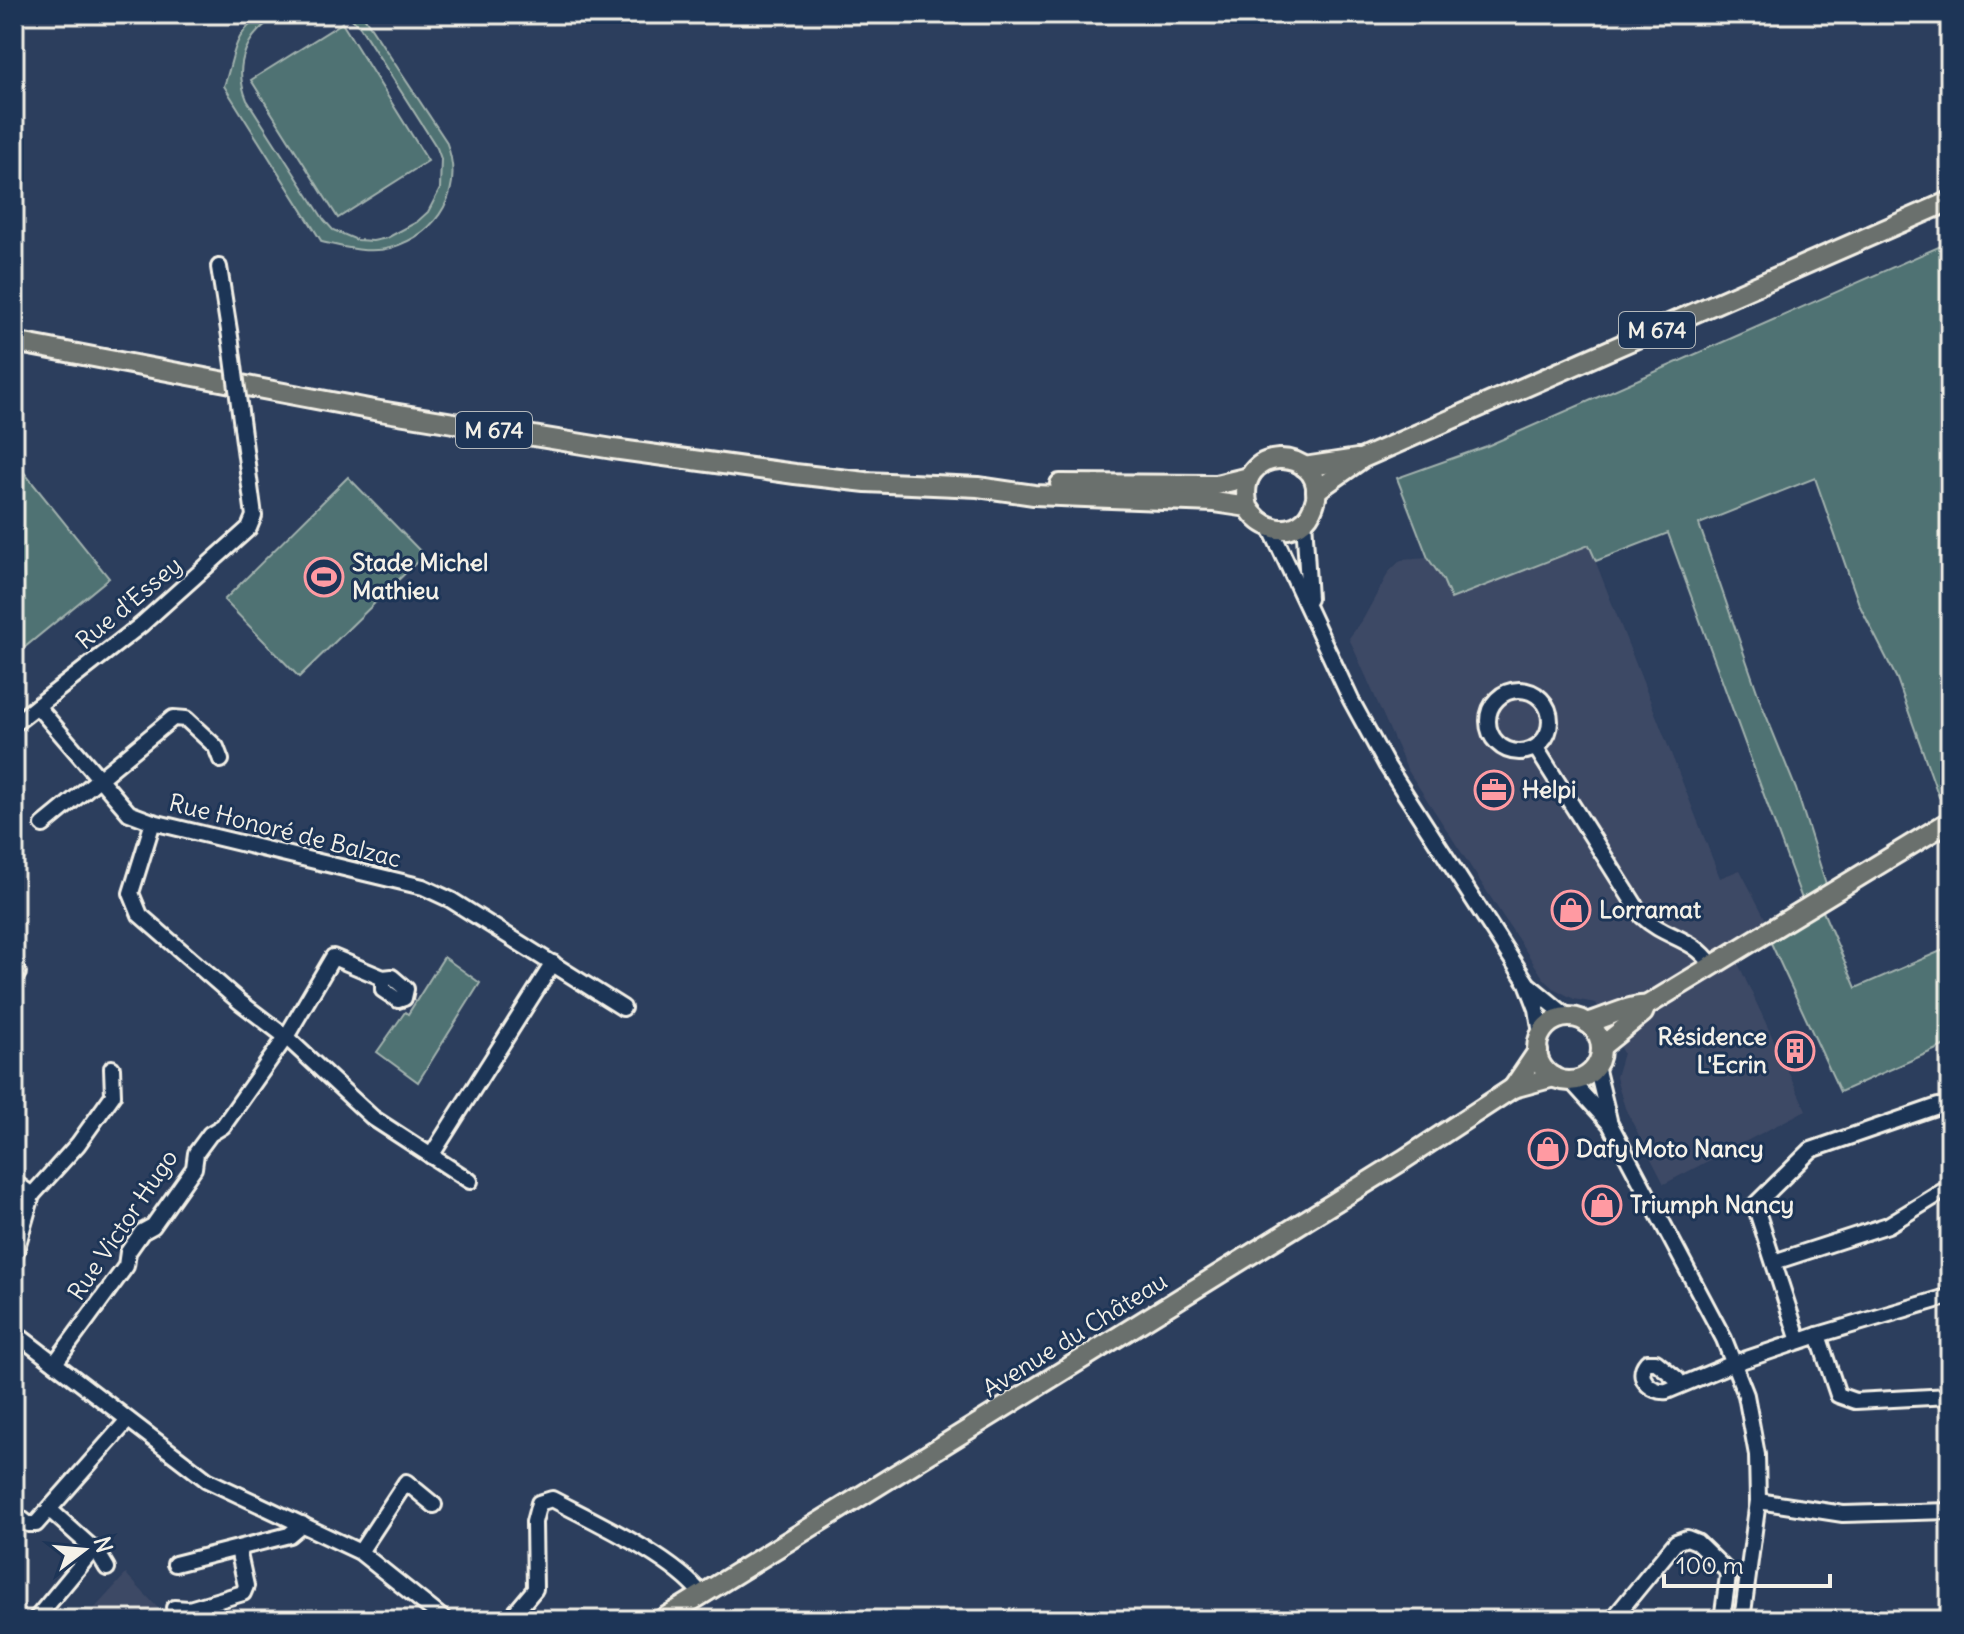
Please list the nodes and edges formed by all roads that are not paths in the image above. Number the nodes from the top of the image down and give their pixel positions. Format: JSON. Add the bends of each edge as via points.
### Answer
{"nodes":[{"id":1,"x":1950,"y":201,"type":"edge"},
{"id":2,"x":219,"y":267,"type":"dead end"},
{"id":3,"x":14,"y":342,"type":"edge"},
{"id":4,"x":1363,"y":458,"type":"junction"},
{"id":5,"x":1304,"y":467,"type":"junction"},
{"id":6,"x":1249,"y":477,"type":"junction"},
{"id":7,"x":978,"y":487,"type":"junction"},
{"id":8,"x":1316,"y":491,"type":"junction"},
{"id":9,"x":1248,"y":507,"type":"junction"},
{"id":10,"x":1304,"y":520,"type":"junction"},
{"id":11,"x":1270,"y":527,"type":"junction"},
{"id":12,"x":1309,"y":607,"type":"junction"},
{"id":13,"x":37,"y":706,"type":"junction"},
{"id":14,"x":14,"y":724,"type":"edge"},
{"id":15,"x":1536,"y":748,"type":"junction"},
{"id":16,"x":221,"y":760,"type":"dead end"},
{"id":17,"x":98,"y":778,"type":"junction"},
{"id":18,"x":1950,"y":821,"type":"edge"},
{"id":19,"x":153,"y":822,"type":"junction"},
{"id":20,"x":43,"y":825,"type":"dead end"},
{"id":21,"x":553,"y":963,"type":"junction"},
{"id":22,"x":1712,"y":965,"type":"junction"},
{"id":23,"x":383,"y":978,"type":"dead end"},
{"id":24,"x":1527,"y":983,"type":"junction"},
{"id":25,"x":1646,"y":1006,"type":"junction"},
{"id":26,"x":623,"y":1008,"type":"dead end"},
{"id":27,"x":1578,"y":1020,"type":"junction"},
{"id":28,"x":286,"y":1037,"type":"junction"},
{"id":29,"x":1540,"y":1043,"type":"junction"},
{"id":30,"x":1601,"y":1047,"type":"junction"},
{"id":31,"x":1596,"y":1066,"type":"junction"},
{"id":32,"x":112,"y":1068,"type":"dead end"},
{"id":33,"x":1562,"y":1079,"type":"junction"},
{"id":34,"x":1513,"y":1088,"type":"junction"},
{"id":35,"x":1950,"y":1106,"type":"edge"},
{"id":36,"x":1610,"y":1124,"type":"junction"},
{"id":37,"x":431,"y":1156,"type":"junction"},
{"id":38,"x":470,"y":1181,"type":"dead end"},
{"id":39,"x":14,"y":1182,"type":"edge"},
{"id":40,"x":1950,"y":1187,"type":"edge"},
{"id":41,"x":32,"y":1195,"type":"junction"},
{"id":42,"x":14,"y":1258,"type":"edge"},
{"id":43,"x":1774,"y":1262,"type":"junction"},
{"id":44,"x":1950,"y":1296,"type":"edge"},
{"id":45,"x":14,"y":1332,"type":"edge"},
{"id":46,"x":1818,"y":1335,"type":"junction"},
{"id":47,"x":1799,"y":1341,"type":"junction"},
{"id":48,"x":55,"y":1363,"type":"junction"},
{"id":49,"x":1735,"y":1363,"type":"junction"},
{"id":50,"x":1678,"y":1386,"type":"dead end"},
{"id":51,"x":1950,"y":1396,"type":"edge"},
{"id":52,"x":128,"y":1420,"type":"junction"},
{"id":53,"x":1758,"y":1501,"type":"junction"},
{"id":54,"x":434,"y":1505,"type":"dead end"},
{"id":55,"x":50,"y":1510,"type":"junction"},
{"id":56,"x":1950,"y":1511,"type":"edge"},
{"id":57,"x":14,"y":1513,"type":"edge"},
{"id":58,"x":302,"y":1524,"type":"junction"},
{"id":59,"x":94,"y":1549,"type":"junction"},
{"id":60,"x":238,"y":1549,"type":"junction"},
{"id":61,"x":360,"y":1552,"type":"junction"},
{"id":62,"x":175,"y":1564,"type":"dead end"},
{"id":63,"x":107,"y":1568,"type":"dead end"},
{"id":64,"x":702,"y":1595,"type":"junction"},
{"id":65,"x":174,"y":1608,"type":"dead end"},
{"id":66,"x":35,"y":1620,"type":"edge"},
{"id":67,"x":445,"y":1620,"type":"edge"},
{"id":68,"x":509,"y":1620,"type":"edge"},
{"id":69,"x":661,"y":1620,"type":"edge"},
{"id":70,"x":1612,"y":1620,"type":"edge"},
{"id":71,"x":1722,"y":1620,"type":"edge"},
{"id":72,"x":1742,"y":1620,"type":"edge"}],
"edges":[{"from":1,"to":4,"type":"main road","number":"M 674"},
{"from":2,"to":13,"type":"street","name":"Rue d'Essey","bridge":true,"via":[[254,516],[249,528],[141,625]]},
{"from":3,"to":7,"type":"main road","number":"M 674","via":[[613,449],[866,482]]},
{"from":4,"to":5,"type":"main road","number":"M 674"},
{"from":4,"to":8,"type":"main road","number":"M 674"},
{"from":5,"to":6,"type":"main road","via":[[1293,460],[1268,460]]},
{"from":5,"to":8,"type":"main road"},
{"from":6,"to":7,"type":"main road","number":"M 674","via":[[1216,485]]},
{"from":6,"to":9,"type":"main road"},
{"from":7,"to":9,"type":"main road","number":"M 674"},
{"from":8,"to":10,"type":"main road"},
{"from":9,"to":11,"type":"main road"},
{"from":10,"to":11,"type":"main road","via":[[1294,527]]},
{"from":10,"to":12,"type":"street"},
{"from":11,"to":12,"type":"street"},
{"from":12,"to":24,"type":"street","via":[[1386,764]]},
{"from":13,"to":14,"type":"street","name":"Rue d'Essey"},
{"from":13,"to":17,"type":"street","name":"Rue Honoré de Balzac"},
{"from":15,"to":15,"type":"street","via":[[1511,752],[1491,736],[1489,711],[1506,692],[1523,690],[1539,696],[1549,710],[1550,727]]},
{"from":15,"to":22,"type":"street","via":[[1642,916],[1659,930],[1695,945]]},
{"from":16,"to":17,"type":"street","via":[[216,747],[186,719],[173,718]]},
{"from":17,"to":19,"type":"street","name":"Rue Honoré de Balzac","via":[[129,813]]},
{"from":17,"to":20,"type":"street"},
{"from":18,"to":22,"type":"main road"},
{"from":19,"to":21,"type":"street","name":"Rue Honoré de Balzac","via":[[423,887]]},
{"from":19,"to":28,"type":"street","via":[[131,893],[140,915]]},
{"from":21,"to":26,"type":"street","name":"Rue Honoré de Balzac"},
{"from":21,"to":37,"type":"street"},
{"from":22,"to":25,"type":"main road"},
{"from":23,"to":28,"type":"street","name":"Rue Victor Hugo","via":[[333,957]]},
{"from":24,"to":27,"type":"street"},
{"from":24,"to":29,"type":"street","via":[[1537,1009]]},
{"from":25,"to":27,"type":"main road"},
{"from":25,"to":30,"type":"main road"},
{"from":27,"to":29,"type":"main road","via":[[1550,1024]]},
{"from":27,"to":30,"type":"main road","via":[[1599,1038]]},
{"from":28,"to":37,"type":"street","via":[[373,1118]]},
{"from":28,"to":48,"type":"street","name":"Rue Victor Hugo","via":[[223,1126],[203,1143],[194,1168],[153,1226],[142,1232],[128,1252],[126,1266]]},
{"from":29,"to":33,"type":"main road","via":[[1546,1071]]},
{"from":29,"to":34,"type":"main road","name":"Avenue du Château"},
{"from":30,"to":31,"type":"main road"},
{"from":31,"to":33,"type":"main road","via":[[1589,1074]]},
{"from":31,"to":36,"type":"street"},
{"from":32,"to":41,"type":"street","via":[[113,1095]]},
{"from":33,"to":34,"type":"main road","name":"Avenue du Château"},
{"from":33,"to":36,"type":"street"},
{"from":34,"to":64,"type":"main road","name":"Avenue du Château"},
{"from":35,"to":43,"type":"street","via":[[1811,1150],[1755,1205]]},
{"from":36,"to":49,"type":"street"},
{"from":37,"to":38,"type":"street"},
{"from":39,"to":41,"type":"street"},
{"from":40,"to":43,"type":"street","via":[[1888,1225]]},
{"from":41,"to":42,"type":"street"},
{"from":43,"to":47,"type":"street"},
{"from":44,"to":46,"type":"street"},
{"from":45,"to":48,"type":"street"},
{"from":46,"to":47,"type":"street"},
{"from":46,"to":51,"type":"street","via":[[1843,1399]]},
{"from":47,"to":49,"type":"street"},
{"from":48,"to":52,"type":"street"},
{"from":49,"to":50,"type":"street"},
{"from":49,"to":53,"type":"street","via":[[1751,1416]]},
{"from":52,"to":55,"type":"street"},
{"from":52,"to":58,"type":"street","via":[[207,1480]]},
{"from":53,"to":56,"type":"street","via":[[1843,1514]]},
{"from":53,"to":72,"type":"street"},
{"from":54,"to":61,"type":"street","via":[[406,1482]]},
{"from":55,"to":57,"type":"street","via":[[33,1525]]},
{"from":55,"to":59,"type":"street"},
{"from":58,"to":60,"type":"street","via":[[289,1535]]},
{"from":58,"to":61,"type":"street"},
{"from":59,"to":63,"type":"street"},
{"from":59,"to":66,"type":"street"},
{"from":60,"to":62,"type":"street"},
{"from":60,"to":65,"type":"street","via":[[243,1593],[189,1609]]},
{"from":61,"to":67,"type":"street"},
{"from":64,"to":68,"type":"street","via":[[688,1578],[552,1499],[539,1503],[534,1522],[535,1589]]},
{"from":64,"to":69,"type":"main road","name":"Avenue du Château"},
{"from":70,"to":71,"type":"street","via":[[1676,1542],[1687,1538],[1727,1571]]}]}
